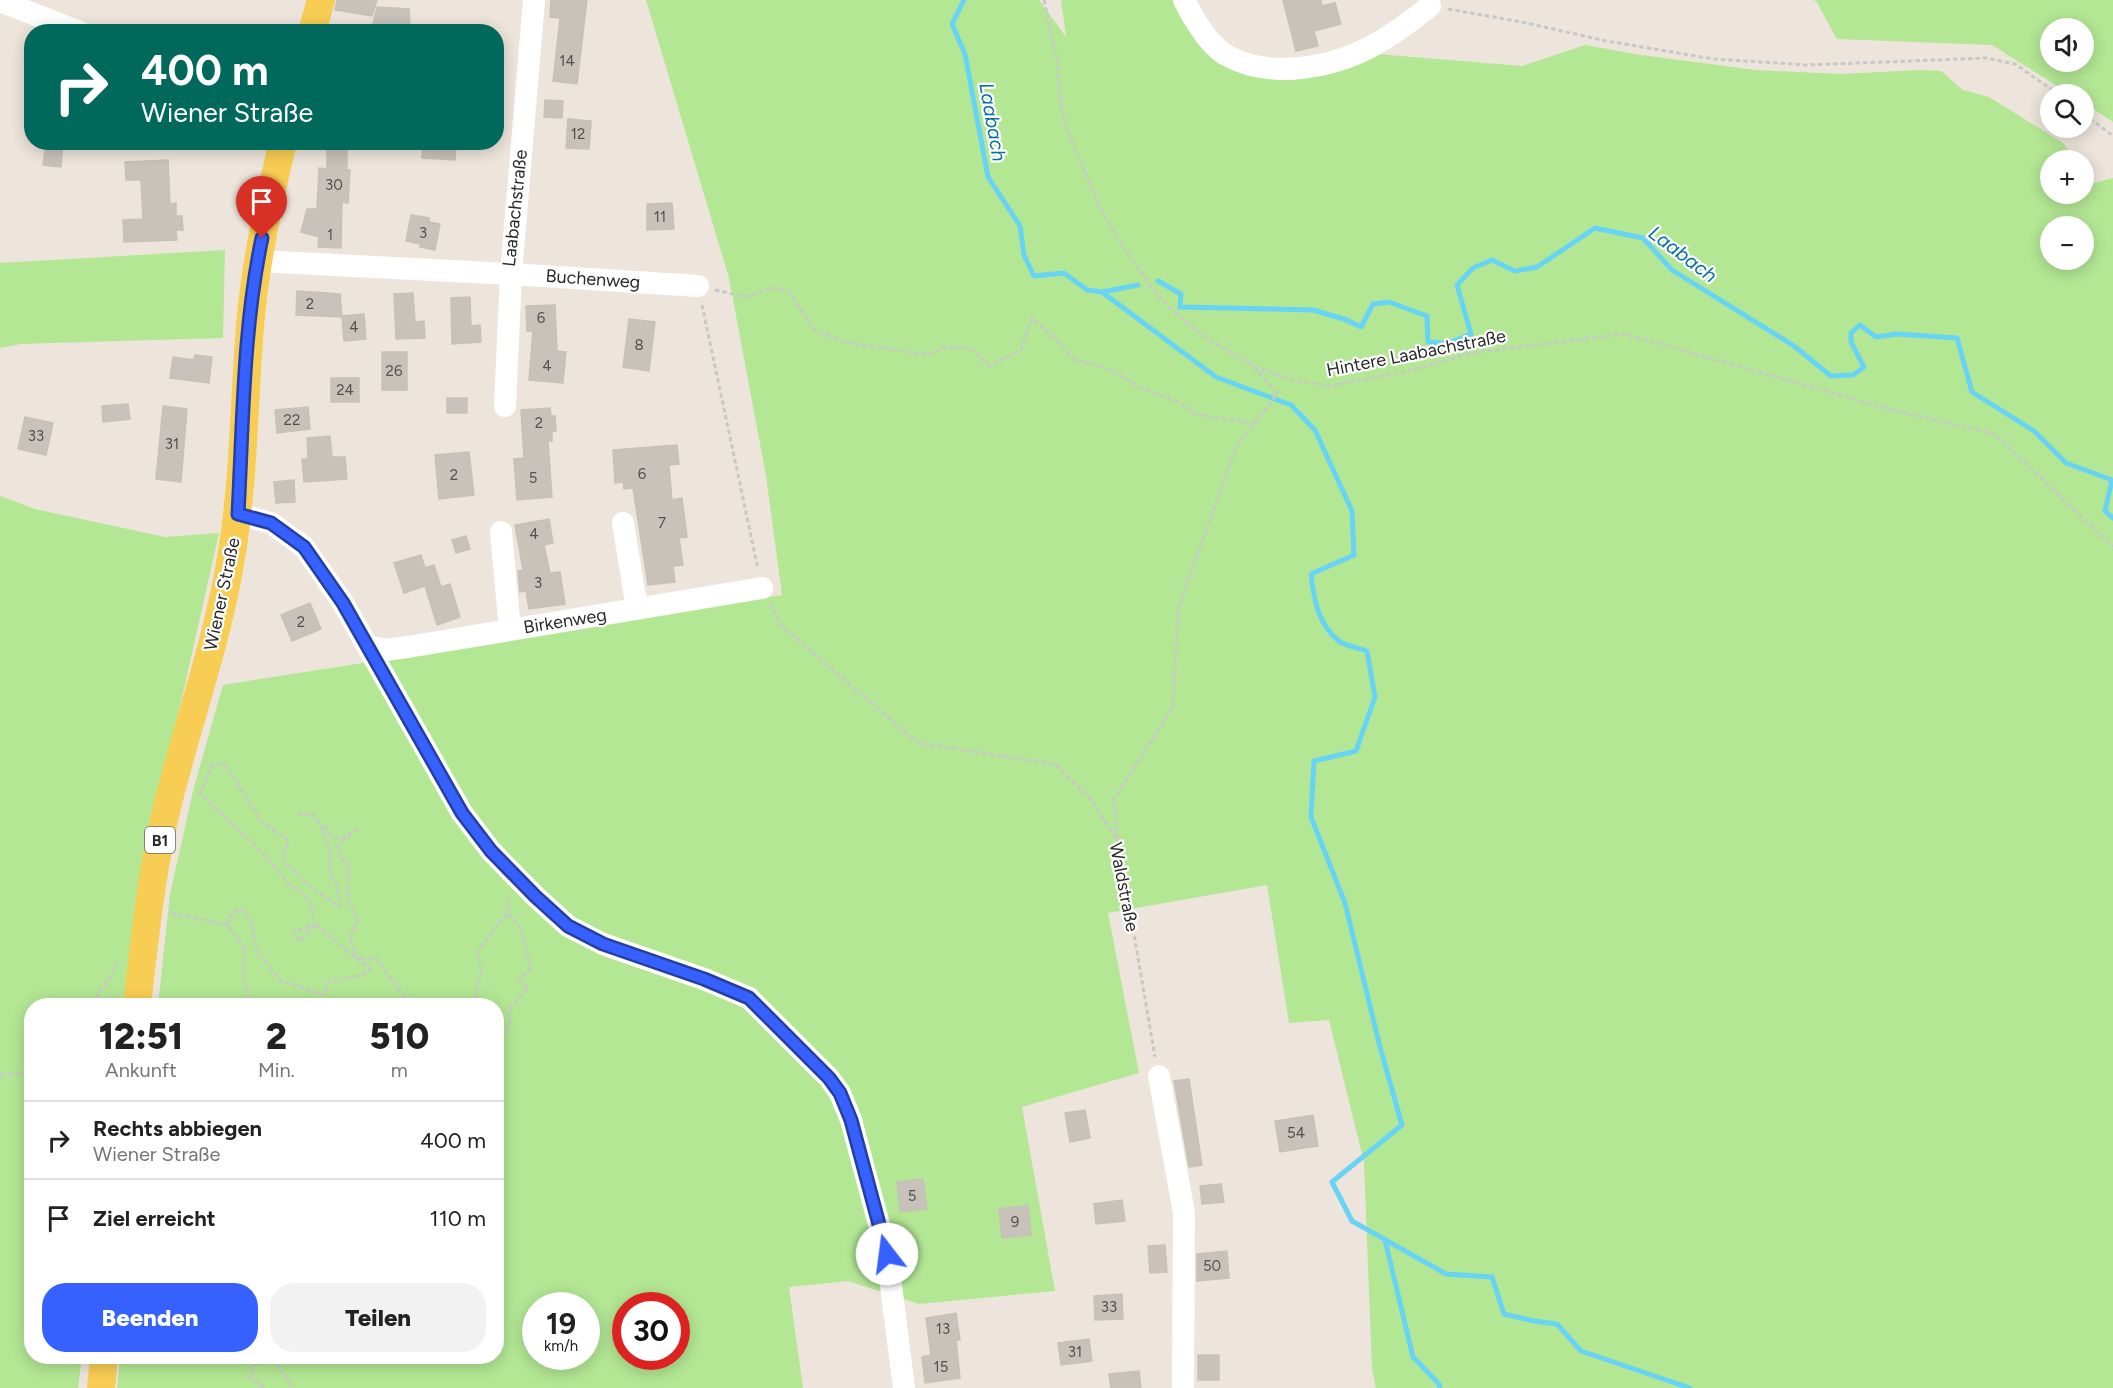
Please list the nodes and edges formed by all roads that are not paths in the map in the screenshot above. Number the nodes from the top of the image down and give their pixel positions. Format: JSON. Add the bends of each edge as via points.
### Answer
{"nodes":[{"id":1,"x":321,"y":0,"type":"edge"},
{"id":2,"x":534,"y":0,"type":"edge"},
{"id":3,"x":1184,"y":0,"type":"edge"},
{"id":4,"x":0,"y":1,"type":"edge"},
{"id":5,"x":1430,"y":6,"type":"road end"},
{"id":6,"x":59,"y":24,"type":"edge"},
{"id":7,"x":314,"y":24,"type":"edge"},
{"id":8,"x":281,"y":150,"type":"edge"},
{"id":9,"x":257,"y":261,"type":"junction"},
{"id":10,"x":511,"y":274,"type":"junction"},
{"id":11,"x":698,"y":286,"type":"road end"},
{"id":12,"x":505,"y":406,"type":"dead end"},
{"id":13,"x":238,"y":514,"type":"junction"},
{"id":14,"x":622,"y":523,"type":"dead end"},
{"id":15,"x":501,"y":532,"type":"dead end"},
{"id":16,"x":762,"y":588,"type":"road end"},
{"id":17,"x":637,"y":609,"type":"junction"},
{"id":18,"x":510,"y":630,"type":"junction"},
{"id":19,"x":368,"y":646,"type":"junction"},
{"id":20,"x":138,"y":998,"type":"edge"},
{"id":21,"x":1159,"y":1076,"type":"road end"},
{"id":22,"x":103,"y":1364,"type":"edge"},
{"id":23,"x":101,"y":1388,"type":"edge"},
{"id":24,"x":904,"y":1388,"type":"edge"},
{"id":25,"x":1182,"y":1388,"type":"edge"}],
"edges":[{"from":1,"to":7,"type":"main road"},
{"from":2,"to":10,"type":"street","name":"Laabachstraße"},
{"from":3,"to":5,"type":"street","via":[[1224,54],[1267,68],[1294,68],[1346,58],[1380,42]]},
{"from":4,"to":6,"type":"street"},
{"from":8,"to":9,"type":"main road","name":"Wiener Straße","number":"B1"},
{"from":9,"to":10,"type":"street","name":"Laabachstraße"},
{"from":9,"to":13,"type":"main road","name":"Wiener Straße","number":"B1"},
{"from":10,"to":11,"type":"street","name":"Buchenweg"},
{"from":10,"to":12,"type":"street"},
{"from":13,"to":19,"type":"street","via":[[271,523],[304,547]]},
{"from":13,"to":20,"type":"main road","name":"Wiener Straße","number":"B1","via":[[215,633],[155,864]]},
{"from":14,"to":17,"type":"street"},
{"from":15,"to":18,"type":"street"},
{"from":16,"to":17,"type":"street","name":"Birkenweg"},
{"from":17,"to":18,"type":"street","name":"Birkenweg"},
{"from":18,"to":19,"type":"street","name":"Birkenweg","via":[[385,650]]},
{"from":19,"to":24,"type":"street","via":[[462,813],[491,851],[535,896],[568,926],[603,944],[749,998],[840,1093],[887,1254]]},
{"from":21,"to":25,"type":"street","via":[[1184,1213]]},
{"from":22,"to":23,"type":"main road"}]}
